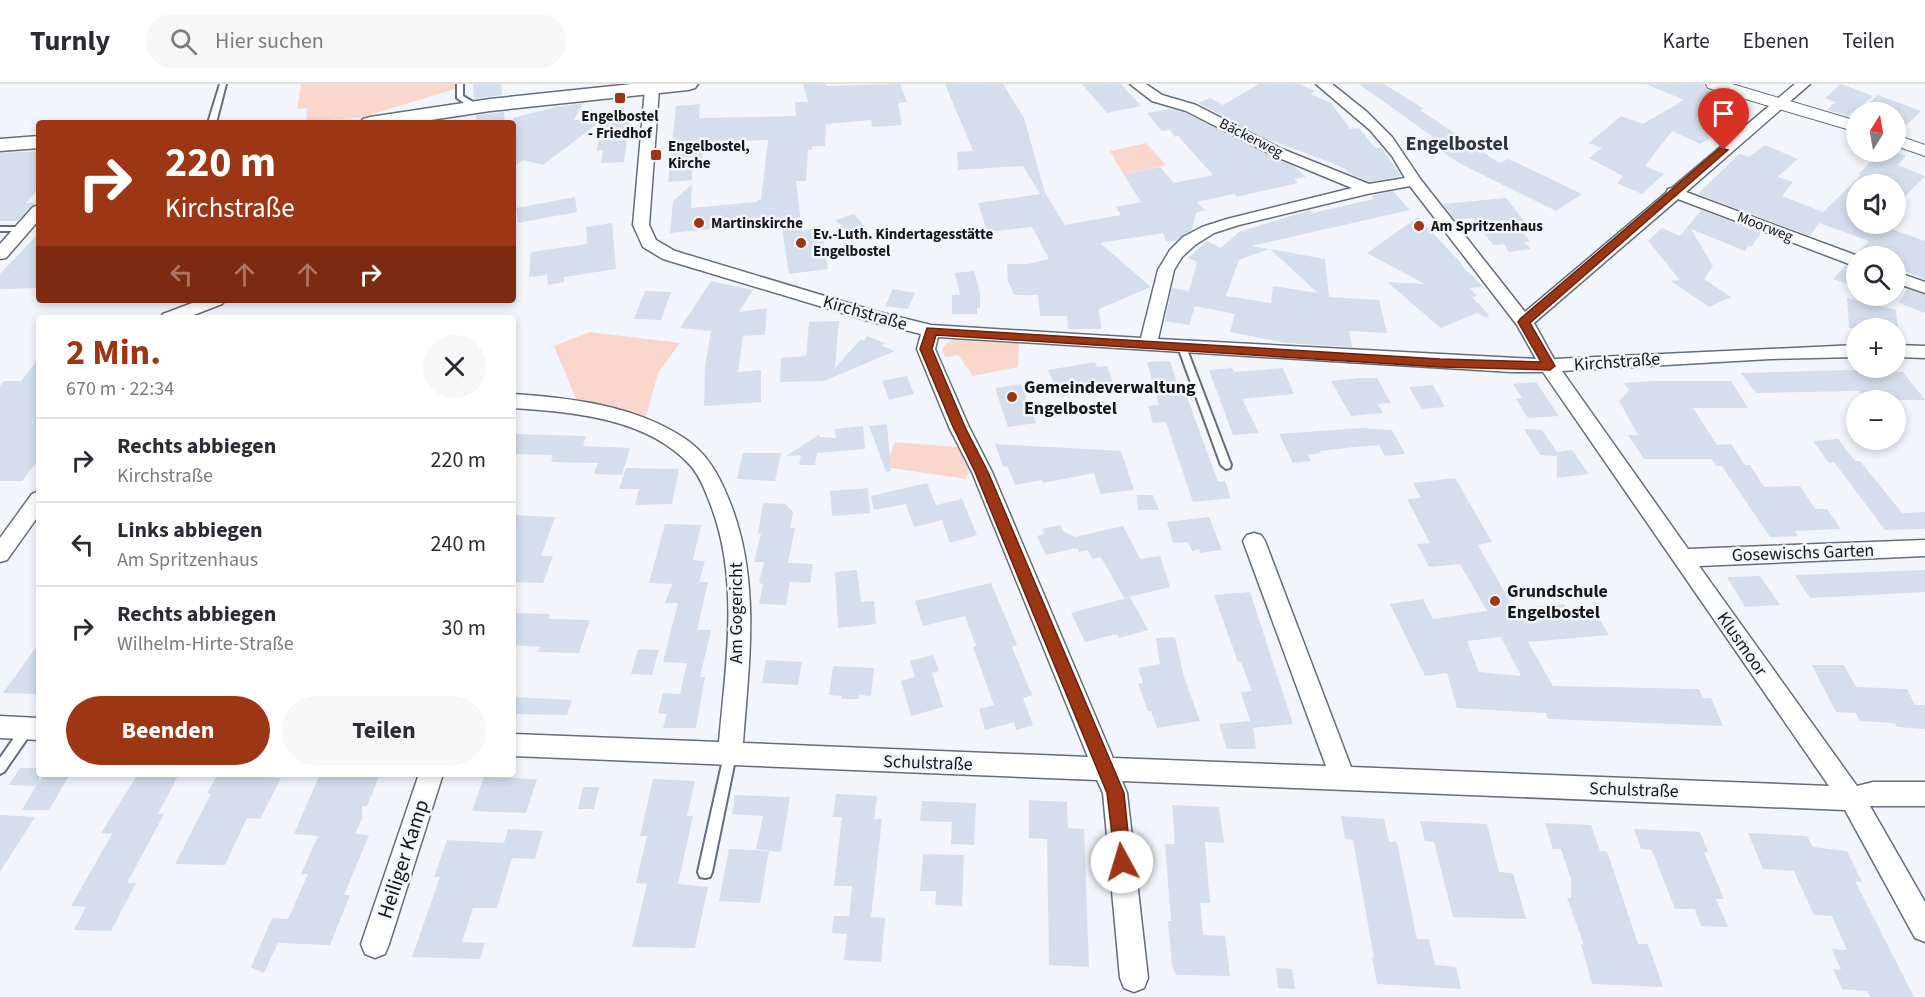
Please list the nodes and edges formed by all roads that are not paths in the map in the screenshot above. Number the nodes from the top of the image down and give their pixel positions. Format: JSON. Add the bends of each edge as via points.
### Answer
{"nodes":[{"id":1,"x":223,"y":84,"type":"edge"},
{"id":2,"x":460,"y":84,"type":"edge"},
{"id":3,"x":688,"y":84,"type":"edge"},
{"id":4,"x":1137,"y":84,"type":"edge"},
{"id":5,"x":1323,"y":84,"type":"edge"},
{"id":6,"x":1714,"y":84,"type":"edge"},
{"id":7,"x":1803,"y":84,"type":"edge"},
{"id":8,"x":652,"y":89,"type":"junction"},
{"id":9,"x":1780,"y":104,"type":"junction"},
{"id":10,"x":476,"y":107,"type":"junction"},
{"id":11,"x":213,"y":120,"type":"edge"},
{"id":12,"x":417,"y":120,"type":"edge"},
{"id":13,"x":1846,"y":124,"type":"edge"},
{"id":14,"x":36,"y":142,"type":"edge"},
{"id":15,"x":1906,"y":144,"type":"edge"},
{"id":16,"x":0,"y":145,"type":"edge"},
{"id":17,"x":1925,"y":151,"type":"edge"},
{"id":18,"x":1414,"y":181,"type":"junction"},
{"id":19,"x":1367,"y":189,"type":"junction"},
{"id":20,"x":1673,"y":192,"type":"junction"},
{"id":21,"x":36,"y":213,"type":"edge"},
{"id":22,"x":0,"y":229,"type":"edge"},
{"id":23,"x":22,"y":229,"type":"junction"},
{"id":24,"x":0,"y":254,"type":"edge"},
{"id":25,"x":1846,"y":258,"type":"edge"},
{"id":26,"x":1906,"y":281,"type":"edge"},
{"id":27,"x":1925,"y":288,"type":"edge"},
{"id":28,"x":208,"y":303,"type":"edge"},
{"id":29,"x":177,"y":315,"type":"edge"},
{"id":30,"x":1524,"y":322,"type":"junction"},
{"id":31,"x":931,"y":331,"type":"junction"},
{"id":32,"x":1148,"y":345,"type":"junction"},
{"id":33,"x":1182,"y":347,"type":"junction"},
{"id":34,"x":1846,"y":351,"type":"edge"},
{"id":35,"x":1906,"y":351,"type":"edge"},
{"id":36,"x":1925,"y":352,"type":"edge"},
{"id":37,"x":1550,"y":366,"type":"junction"},
{"id":38,"x":516,"y":401,"type":"edge"},
{"id":39,"x":1226,"y":465,"type":"dead end"},
{"id":40,"x":36,"y":503,"type":"edge"},
{"id":41,"x":1254,"y":542,"type":"dead end"},
{"id":42,"x":1925,"y":548,"type":"edge"},
{"id":43,"x":0,"y":554,"type":"edge"},
{"id":44,"x":1682,"y":558,"type":"junction"},
{"id":45,"x":0,"y":728,"type":"edge"},
{"id":46,"x":33,"y":729,"type":"edge"},
{"id":47,"x":516,"y":745,"type":"edge"},
{"id":48,"x":730,"y":755,"type":"junction"},
{"id":49,"x":0,"y":768,"type":"edge"},
{"id":50,"x":1107,"y":770,"type":"junction"},
{"id":51,"x":430,"y":777,"type":"edge"},
{"id":52,"x":1343,"y":779,"type":"junction"},
{"id":53,"x":1922,"y":797,"type":"edge"},
{"id":54,"x":1852,"y":799,"type":"junction"},
{"id":55,"x":705,"y":872,"type":"dead end"},
{"id":56,"x":1925,"y":928,"type":"edge"},
{"id":57,"x":375,"y":944,"type":"dead end"},
{"id":58,"x":1134,"y":978,"type":"dead end"}],
"edges":[{"from":1,"to":11,"type":"lane"},
{"from":2,"to":10,"type":"lane","via":[[459,96]]},
{"from":3,"to":8,"type":"main road"},
{"from":4,"to":19,"type":"street","name":"Bäckerweg","via":[[1157,98],[1191,108],[1277,152]]},
{"from":5,"to":18,"type":"street","via":[[1349,101],[1371,124],[1407,165]]},
{"from":6,"to":9,"type":"street"},
{"from":7,"to":9,"type":"street"},
{"from":8,"to":10,"type":"main road"},
{"from":8,"to":31,"type":"street","name":"Kirchstraße","via":[[640,225],[649,243],[669,255]]},
{"from":9,"to":13,"type":"street"},
{"from":9,"to":20,"type":"street"},
{"from":10,"to":12,"type":"main road"},
{"from":14,"to":16,"type":"main road"},
{"from":15,"to":17,"type":"street"},
{"from":18,"to":19,"type":"street"},
{"from":18,"to":30,"type":"street"},
{"from":19,"to":32,"type":"street","via":[[1233,222],[1189,241],[1166,270]]},
{"from":20,"to":25,"type":"street","name":"Moorweg"},
{"from":20,"to":30,"type":"street"},
{"from":21,"to":23,"type":"street"},
{"from":22,"to":23,"type":"lane"},
{"from":23,"to":24,"type":"street"},
{"from":26,"to":27,"type":"street"},
{"from":28,"to":29,"type":"street"},
{"from":30,"to":37,"type":"street"},
{"from":31,"to":32,"type":"street","name":"Kirchstraße"},
{"from":31,"to":50,"type":"street","via":[[926,349]]},
{"from":32,"to":33,"type":"street","name":"Kirchstraße"},
{"from":33,"to":37,"type":"street","name":"Kirchstraße"},
{"from":33,"to":39,"type":"lane"},
{"from":34,"to":37,"type":"street","name":"Kirchstraße","via":[[1744,353]]},
{"from":35,"to":36,"type":"street"},
{"from":37,"to":44,"type":"street","name":"Klusmoor"},
{"from":38,"to":48,"type":"street","name":"Am Gogericht","via":[[579,408],[642,425],[680,446],[706,472],[724,508],[735,544],[739,618]]},
{"from":40,"to":43,"type":"street"},
{"from":41,"to":52,"type":"street"},
{"from":42,"to":44,"type":"street","name":"Gosewischs Garten"},
{"from":44,"to":54,"type":"street","name":"Klusmoor"},
{"from":45,"to":46,"type":"street"},
{"from":46,"to":49,"type":"lane"},
{"from":47,"to":48,"type":"street","name":"Schulstraße"},
{"from":48,"to":50,"type":"street","name":"Schulstraße"},
{"from":48,"to":55,"type":"lane"},
{"from":50,"to":52,"type":"street","name":"Schulstraße"},
{"from":50,"to":58,"type":"street","via":[[1115,793]]},
{"from":51,"to":57,"type":"street","name":"Heiliger Kamp"},
{"from":52,"to":54,"type":"street","name":"Schulstraße"},
{"from":53,"to":54,"type":"street","name":"Schulstraße","via":[[1873,794]]},
{"from":54,"to":56,"type":"street","name":"Klusmoor"}]}
